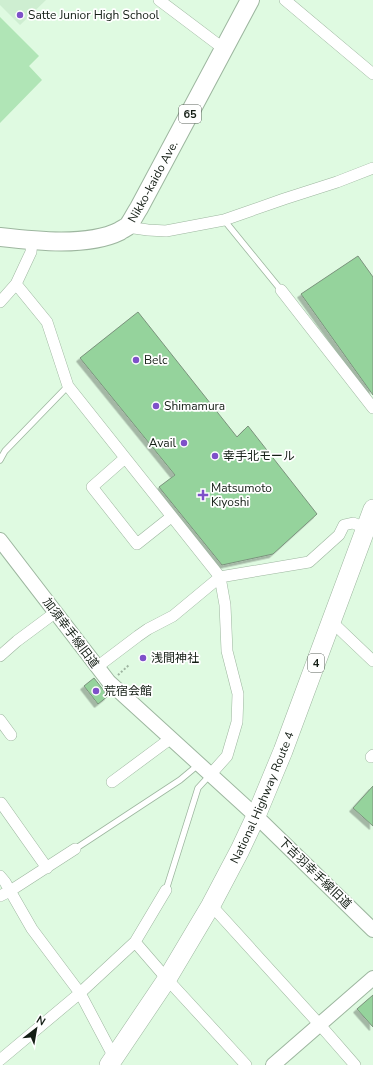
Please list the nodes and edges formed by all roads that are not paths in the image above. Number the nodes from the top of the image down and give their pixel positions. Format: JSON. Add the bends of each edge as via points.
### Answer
{"nodes":[{"id":1,"x":159,"y":0,"type":"edge"},
{"id":2,"x":250,"y":0,"type":"edge"},
{"id":3,"x":285,"y":0,"type":"edge"},
{"id":4,"x":224,"y":49,"type":"junction"},
{"id":5,"x":373,"y":74,"type":"edge"},
{"id":6,"x":373,"y":168,"type":"edge"},
{"id":7,"x":224,"y":220,"type":"junction"},
{"id":8,"x":127,"y":227,"type":"junction"},
{"id":9,"x":0,"y":237,"type":"edge"},
{"id":10,"x":32,"y":240,"type":"junction"},
{"id":11,"x":16,"y":284,"type":"junction"},
{"id":12,"x":281,"y":290,"type":"joint"},
{"id":13,"x":0,"y":302,"type":"edge"},
{"id":14,"x":68,"y":386,"type":"junction"},
{"id":15,"x":373,"y":408,"type":"edge"},
{"id":16,"x":125,"y":458,"type":"junction"},
{"id":17,"x":0,"y":460,"type":"edge"},
{"id":18,"x":373,"y":509,"type":"edge"},
{"id":19,"x":171,"y":517,"type":"junction"},
{"id":20,"x":366,"y":528,"type":"junction"},
{"id":21,"x":0,"y":540,"type":"edge"},
{"id":22,"x":220,"y":577,"type":"junction"},
{"id":23,"x":56,"y":612,"type":"junction"},
{"id":24,"x":332,"y":622,"type":"junction"},
{"id":25,"x":0,"y":656,"type":"edge"},
{"id":26,"x":373,"y":661,"type":"edge"},
{"id":27,"x":97,"y":667,"type":"junction"},
{"id":28,"x":0,"y":720,"type":"edge"},
{"id":29,"x":11,"y":735,"type":"dead end"},
{"id":30,"x":170,"y":739,"type":"junction"},
{"id":31,"x":199,"y":764,"type":"junction"},
{"id":32,"x":210,"y":774,"type":"junction"},
{"id":33,"x":112,"y":782,"type":"dead end"},
{"id":34,"x":1,"y":803,"type":"edge"},
{"id":35,"x":256,"y":816,"type":"junction"},
{"id":36,"x":75,"y":849,"type":"joint"},
{"id":37,"x":47,"y":868,"type":"junction"},
{"id":38,"x":0,"y":876,"type":"edge"},
{"id":39,"x":166,"y":890,"type":"joint"},
{"id":40,"x":5,"y":893,"type":"edge"},
{"id":41,"x":211,"y":905,"type":"junction"},
{"id":42,"x":373,"y":930,"type":"edge"},
{"id":43,"x":135,"y":942,"type":"junction"},
{"id":44,"x":373,"y":978,"type":"edge"},
{"id":45,"x":167,"y":979,"type":"junction"},
{"id":46,"x":80,"y":993,"type":"junction"},
{"id":47,"x":320,"y":1024,"type":"junction"},
{"id":48,"x":0,"y":1060,"type":"edge"},
{"id":49,"x":114,"y":1063,"type":"edge"},
{"id":50,"x":246,"y":1065,"type":"edge"},
{"id":51,"x":273,"y":1065,"type":"edge"},
{"id":52,"x":355,"y":1065,"type":"edge"}],
"edges":[{"from":1,"to":4,"type":"street"},
{"from":2,"to":4,"type":"main road","name":"Nikko-kaido Ave.","number":"65"},
{"from":3,"to":5,"type":"street"},
{"from":4,"to":8,"type":"main road","name":"Nikko-kaido Ave.","number":"65"},
{"from":6,"to":7,"type":"street"},
{"from":7,"to":8,"type":"street","via":[[166,230]]},
{"from":7,"to":12,"type":"lane"},
{"from":8,"to":10,"type":"main road","name":"Nikko-kaido Ave.","via":[[100,238],[70,241]]},
{"from":9,"to":10,"type":"main road","name":"Nikko-kaido Ave."},
{"from":10,"to":11,"type":"street","via":[[31,252]]},
{"from":11,"to":13,"type":"street"},
{"from":11,"to":14,"type":"street","via":[[47,322]]},
{"from":12,"to":15,"type":"street"},
{"from":14,"to":16,"type":"street"},
{"from":14,"to":17,"type":"lane","via":[[5,451]]},
{"from":16,"to":19,"type":"street"},
{"from":16,"to":19,"type":"street","via":[[92,487],[137,544]]},
{"from":18,"to":20,"type":"highway","name":"National Highway Route 4","number":"4"},
{"from":19,"to":22,"type":"street"},
{"from":20,"to":22,"type":"street","via":[[353,523],[344,525],[339,535],[309,562]]},
{"from":20,"to":24,"type":"highway","name":"National Highway Route 4","number":"4"},
{"from":21,"to":23,"type":"street","name":"加須幸手線旧道"},
{"from":22,"to":27,"type":"street","via":[[173,616],[148,629]]},
{"from":22,"to":32,"type":"street","via":[[227,651],[238,694],[237,722],[227,756]]},
{"from":23,"to":25,"type":"street"},
{"from":23,"to":27,"type":"street","name":"加須幸手線旧道"},
{"from":24,"to":26,"type":"street"},
{"from":24,"to":35,"type":"highway","name":"National Highway Route 4","number":"4"},
{"from":27,"to":30,"type":"street","name":"加須幸手線旧道","via":[[108,682]]},
{"from":28,"to":29,"type":"street"},
{"from":30,"to":31,"type":"street","name":"加須幸手線旧道"},
{"from":30,"to":33,"type":"street"},
{"from":31,"to":32,"type":"street","name":"加須幸手線旧道"},
{"from":31,"to":36,"type":"lane","via":[[162,793]]},
{"from":32,"to":35,"type":"street","name":"加須幸手線旧道"},
{"from":32,"to":39,"type":"lane","via":[[198,788]]},
{"from":34,"to":37,"type":"street"},
{"from":35,"to":41,"type":"highway","name":"National Highway Route 4","number":"4"},
{"from":35,"to":42,"type":"street","name":"下吉羽幸手線旧道"},
{"from":36,"to":37,"type":"street"},
{"from":37,"to":40,"type":"street"},
{"from":38,"to":40,"type":"street"},
{"from":39,"to":43,"type":"street"},
{"from":40,"to":46,"type":"street"},
{"from":41,"to":45,"type":"highway","name":"National Highway Route 4","number":"4"},
{"from":41,"to":47,"type":"street"},
{"from":43,"to":45,"type":"street"},
{"from":43,"to":46,"type":"street"},
{"from":44,"to":47,"type":"street"},
{"from":45,"to":49,"type":"highway","name":"National Highway Route 4","number":"4"},
{"from":45,"to":50,"type":"street"},
{"from":46,"to":48,"type":"street"},
{"from":46,"to":49,"type":"street"},
{"from":47,"to":51,"type":"street"},
{"from":47,"to":52,"type":"street"}]}
